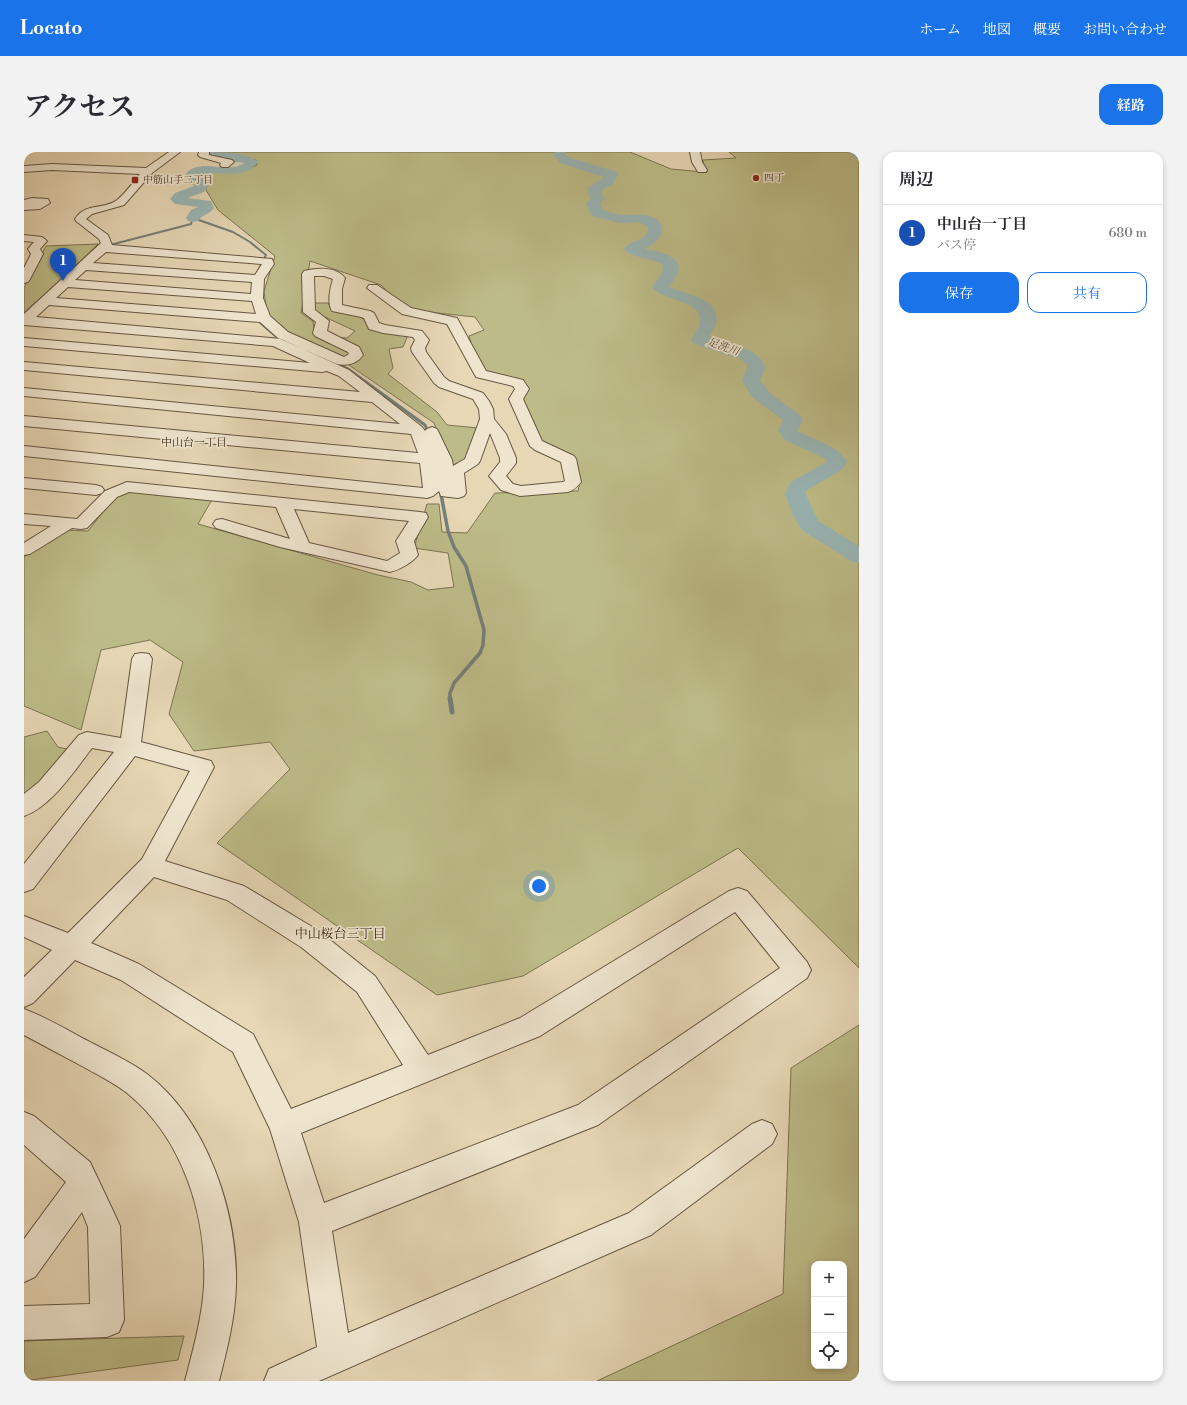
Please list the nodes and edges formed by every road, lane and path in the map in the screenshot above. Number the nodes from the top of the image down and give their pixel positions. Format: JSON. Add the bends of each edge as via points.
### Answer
{"nodes":[{"id":1,"x":175,"y":152,"type":"edge"},
{"id":2,"x":204,"y":152,"type":"edge"},
{"id":3,"x":695,"y":152,"type":"edge"},
{"id":4,"x":84,"y":159,"type":"dead end"},
{"id":5,"x":225,"y":165,"type":"dead end"},
{"id":6,"x":66,"y":168,"type":"junction"},
{"id":7,"x":149,"y":170,"type":"junction"},
{"id":8,"x":166,"y":170,"type":"dead end"},
{"id":9,"x":702,"y":170,"type":"dead end"},
{"id":10,"x":25,"y":172,"type":"edge"},
{"id":11,"x":24,"y":238,"type":"edge"},
{"id":12,"x":104,"y":248,"type":"junction"},
{"id":13,"x":27,"y":253,"type":"edge"},
{"id":14,"x":85,"y":266,"type":"junction"},
{"id":15,"x":258,"y":278,"type":"junction"},
{"id":16,"x":24,"y":279,"type":"edge"},
{"id":17,"x":66,"y":283,"type":"junction"},
{"id":18,"x":373,"y":288,"type":"dead end"},
{"id":19,"x":257,"y":298,"type":"junction"},
{"id":20,"x":46,"y":301,"type":"junction"},
{"id":21,"x":246,"y":316,"type":"junction"},
{"id":22,"x":264,"y":318,"type":"junction"},
{"id":23,"x":24,"y":321,"type":"edge"},
{"id":24,"x":79,"y":325,"type":"junction"},
{"id":25,"x":249,"y":339,"type":"junction"},
{"id":26,"x":24,"y":342,"type":"edge"},
{"id":27,"x":60,"y":346,"type":"junction"},
{"id":28,"x":234,"y":361,"type":"junction"},
{"id":29,"x":337,"y":365,"type":"junction"},
{"id":30,"x":30,"y":367,"type":"edge"},
{"id":31,"x":218,"y":384,"type":"junction"},
{"id":32,"x":24,"y":392,"type":"edge"},
{"id":33,"x":376,"y":398,"type":"junction"},
{"id":34,"x":487,"y":419,"type":"junction"},
{"id":35,"x":24,"y":421,"type":"edge"},
{"id":36,"x":417,"y":430,"type":"junction"},
{"id":37,"x":179,"y":437,"type":"junction"},
{"id":38,"x":24,"y":451,"type":"edge"},
{"id":39,"x":428,"y":459,"type":"junction"},
{"id":40,"x":24,"y":483,"type":"edge"},
{"id":41,"x":96,"y":490,"type":"junction"},
{"id":42,"x":427,"y":493,"type":"junction"},
{"id":43,"x":446,"y":493,"type":"junction"},
{"id":44,"x":282,"y":502,"type":"junction"},
{"id":45,"x":24,"y":519,"type":"edge"},
{"id":46,"x":68,"y":524,"type":"junction"},
{"id":47,"x":222,"y":524,"type":"dead end"},
{"id":48,"x":302,"y":546,"type":"junction"},
{"id":49,"x":24,"y":550,"type":"edge"},
{"id":50,"x":142,"y":659,"type":"dead end"},
{"id":51,"x":130,"y":747,"type":"junction"},
{"id":52,"x":24,"y":807,"type":"edge"},
{"id":53,"x":150,"y":866,"type":"junction"},
{"id":54,"x":24,"y":882,"type":"edge"},
{"id":55,"x":24,"y":926,"type":"edge"},
{"id":56,"x":72,"y":947,"type":"junction"},
{"id":57,"x":24,"y":995,"type":"edge"},
{"id":58,"x":24,"y":1020,"type":"edge"},
{"id":59,"x":422,"y":1071,"type":"junction"},
{"id":60,"x":24,"y":1126,"type":"edge"},
{"id":61,"x":284,"y":1126,"type":"junction"},
{"id":62,"x":762,"y":1134,"type":"dead end"},
{"id":63,"x":84,"y":1183,"type":"junction"},
{"id":64,"x":315,"y":1222,"type":"junction"},
{"id":65,"x":24,"y":1266,"type":"edge"},
{"id":66,"x":24,"y":1323,"type":"edge"},
{"id":67,"x":335,"y":1356,"type":"junction"},
{"id":68,"x":202,"y":1381,"type":"edge"},
{"id":69,"x":281,"y":1381,"type":"edge"}],
"edges":[{"from":1,"to":7,"type":"street"},
{"from":2,"to":5,"type":"street","via":[[203,155],[206,157],[229,162]]},
{"from":3,"to":9,"type":"street"},
{"from":4,"to":6,"type":"street"},
{"from":6,"to":7,"type":"street"},
{"from":6,"to":10,"type":"street"},
{"from":7,"to":8,"type":"street"},
{"from":7,"to":12,"type":"street","via":[[120,203],[88,212],[80,218],[106,240]]},
{"from":11,"to":13,"type":"street","via":[[38,239],[41,242]]},
{"from":12,"to":14,"type":"street"},
{"from":12,"to":15,"type":"street","via":[[268,261]]},
{"from":13,"to":16,"type":"street","via":[[37,254]]},
{"from":14,"to":15,"type":"street"},
{"from":14,"to":17,"type":"street"},
{"from":15,"to":19,"type":"street"},
{"from":17,"to":19,"type":"street"},
{"from":17,"to":20,"type":"street"},
{"from":18,"to":34,"type":"street","via":[[407,311],[452,321],[480,374],[518,383],[522,389],[516,399],[535,443],[568,459],[574,482],[568,487],[520,490],[507,487],[498,476],[508,463],[508,458],[498,434]]},
{"from":19,"to":22,"type":"street"},
{"from":20,"to":21,"type":"street"},
{"from":20,"to":23,"type":"street"},
{"from":21,"to":22,"type":"street"},
{"from":21,"to":25,"type":"street","via":[[256,329]]},
{"from":22,"to":29,"type":"street","via":[[283,335]]},
{"from":23,"to":24,"type":"street"},
{"from":24,"to":25,"type":"street"},
{"from":24,"to":27,"type":"street"},
{"from":25,"to":28,"type":"street"},
{"from":25,"to":29,"type":"street","via":[[276,342]]},
{"from":26,"to":27,"type":"street"},
{"from":27,"to":28,"type":"street"},
{"from":27,"to":30,"type":"street"},
{"from":28,"to":29,"type":"street"},
{"from":28,"to":31,"type":"street"},
{"from":29,"to":33,"type":"street"},
{"from":29,"to":34,"type":"street","via":[[356,355],[354,350],[320,333],[324,321],[309,312],[308,274],[314,272],[339,278],[335,296],[336,308],[369,316],[374,326],[420,336],[422,340],[419,352],[439,380],[478,396],[486,409]]},
{"from":29,"to":43,"type":"street","via":[[429,425],[444,460]]},
{"from":30,"to":31,"type":"street"},
{"from":31,"to":33,"type":"street"},
{"from":31,"to":37,"type":"street"},
{"from":32,"to":37,"type":"street"},
{"from":33,"to":36,"type":"street"},
{"from":34,"to":43,"type":"street","via":[[472,461],[456,470],[458,493]]},
{"from":35,"to":37,"type":"street"},
{"from":36,"to":37,"type":"street"},
{"from":36,"to":39,"type":"street"},
{"from":37,"to":38,"type":"street"},
{"from":37,"to":39,"type":"street"},
{"from":37,"to":41,"type":"street","via":[[154,470]]},
{"from":37,"to":42,"type":"street"},
{"from":39,"to":42,"type":"street","via":[[430,490]]},
{"from":40,"to":41,"type":"street"},
{"from":41,"to":46,"type":"street"},
{"from":42,"to":43,"type":"street"},
{"from":44,"to":46,"type":"street","via":[[127,487],[111,494],[81,524]]},
{"from":44,"to":48,"type":"street"},
{"from":44,"to":48,"type":"street","via":[[420,517],[405,541],[408,555],[390,567]]},
{"from":45,"to":46,"type":"street"},
{"from":46,"to":49,"type":"street"},
{"from":47,"to":48,"type":"street"},
{"from":50,"to":51,"type":"street"},
{"from":51,"to":52,"type":"street","via":[[87,740],[47,788]]},
{"from":51,"to":53,"type":"street","via":[[203,767]]},
{"from":51,"to":54,"type":"street"},
{"from":53,"to":56,"type":"street"},
{"from":53,"to":59,"type":"street","via":[[235,893],[310,939],[366,984]]},
{"from":55,"to":56,"type":"street"},
{"from":56,"to":57,"type":"street"},
{"from":56,"to":61,"type":"street","via":[[130,972],[243,1043]]},
{"from":58,"to":68,"type":"street","via":[[120,1073],[142,1088],[185,1139],[201,1176],[218,1247],[220,1285],[212,1341]]},
{"from":59,"to":61,"type":"street"},
{"from":59,"to":64,"type":"street","via":[[530,1027],[738,898],[798,970],[588,1115]]},
{"from":60,"to":63,"type":"street","via":[[79,1173]]},
{"from":61,"to":64,"type":"street"},
{"from":62,"to":67,"type":"street","via":[[640,1224]]},
{"from":63,"to":65,"type":"street"},
{"from":63,"to":66,"type":"street","via":[[104,1226],[107,1320]]},
{"from":64,"to":67,"type":"street"},
{"from":67,"to":69,"type":"street"}]}
